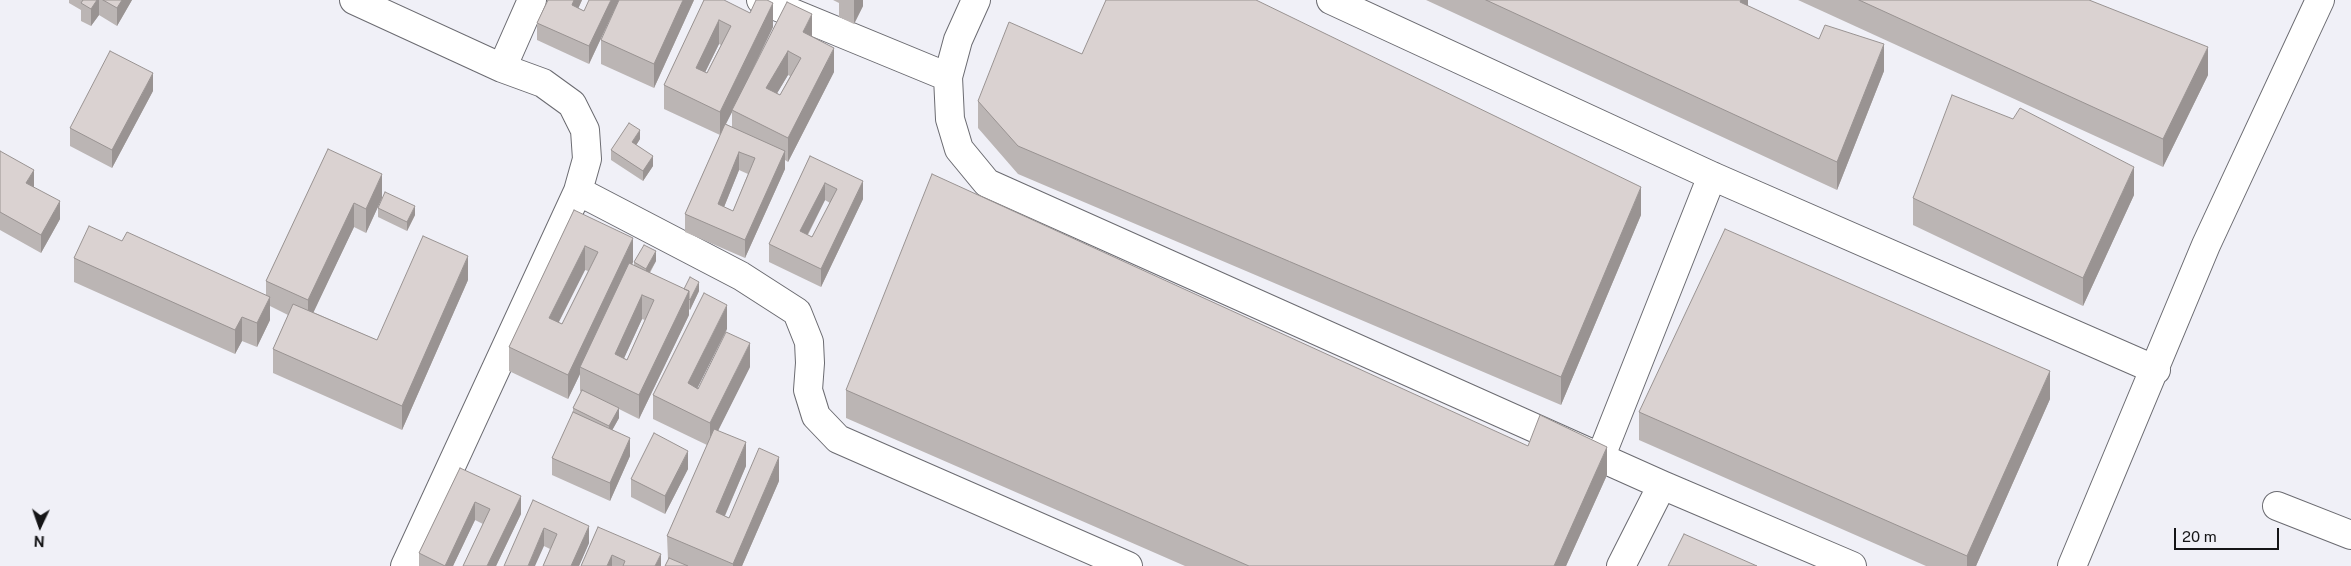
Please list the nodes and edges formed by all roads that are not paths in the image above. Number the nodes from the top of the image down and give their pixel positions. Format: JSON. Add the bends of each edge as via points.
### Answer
{"nodes":[{"id":1,"x":354,"y":0,"type":"edge"},
{"id":2,"x":532,"y":0,"type":"edge"},
{"id":3,"x":761,"y":0,"type":"edge"},
{"id":4,"x":976,"y":0,"type":"edge"},
{"id":5,"x":1331,"y":0,"type":"edge"},
{"id":6,"x":2320,"y":0,"type":"edge"},
{"id":7,"x":502,"y":68,"type":"junction"},
{"id":8,"x":948,"y":77,"type":"junction"},
{"id":9,"x":1712,"y":176,"type":"junction"},
{"id":10,"x":578,"y":191,"type":"junction"},
{"id":11,"x":2156,"y":370,"type":"junction"},
{"id":12,"x":1601,"y":456,"type":"junction"},
{"id":13,"x":1662,"y":484,"type":"junction"},
{"id":14,"x":2277,"y":506,"type":"dead end"},
{"id":15,"x":2351,"y":534,"type":"edge"},
{"id":16,"x":405,"y":566,"type":"edge"},
{"id":17,"x":1128,"y":566,"type":"edge"},
{"id":18,"x":1621,"y":566,"type":"edge"},
{"id":19,"x":1852,"y":566,"type":"edge"},
{"id":20,"x":2072,"y":566,"type":"edge"}],
"edges":[{"from":1,"to":7,"type":"street"},
{"from":2,"to":7,"type":"street"},
{"from":3,"to":8,"type":"street"},
{"from":4,"to":8,"type":"street","via":[[958,40]]},
{"from":5,"to":9,"type":"street"},
{"from":6,"to":11,"type":"street","via":[[2206,245]]},
{"from":7,"to":10,"type":"street","via":[[543,83],[572,104],[585,130],[587,159]]},
{"from":8,"to":12,"type":"street","via":[[950,119],[959,148],[987,183]]},
{"from":9,"to":11,"type":"street"},
{"from":9,"to":12,"type":"street"},
{"from":10,"to":16,"type":"street"},
{"from":10,"to":17,"type":"street","via":[[741,276],[797,312],[809,342],[808,390],[813,407],[816,416],[838,439]]},
{"from":11,"to":20,"type":"street"},
{"from":12,"to":13,"type":"street"},
{"from":13,"to":18,"type":"street"},
{"from":13,"to":19,"type":"street"},
{"from":14,"to":15,"type":"street"}]}
